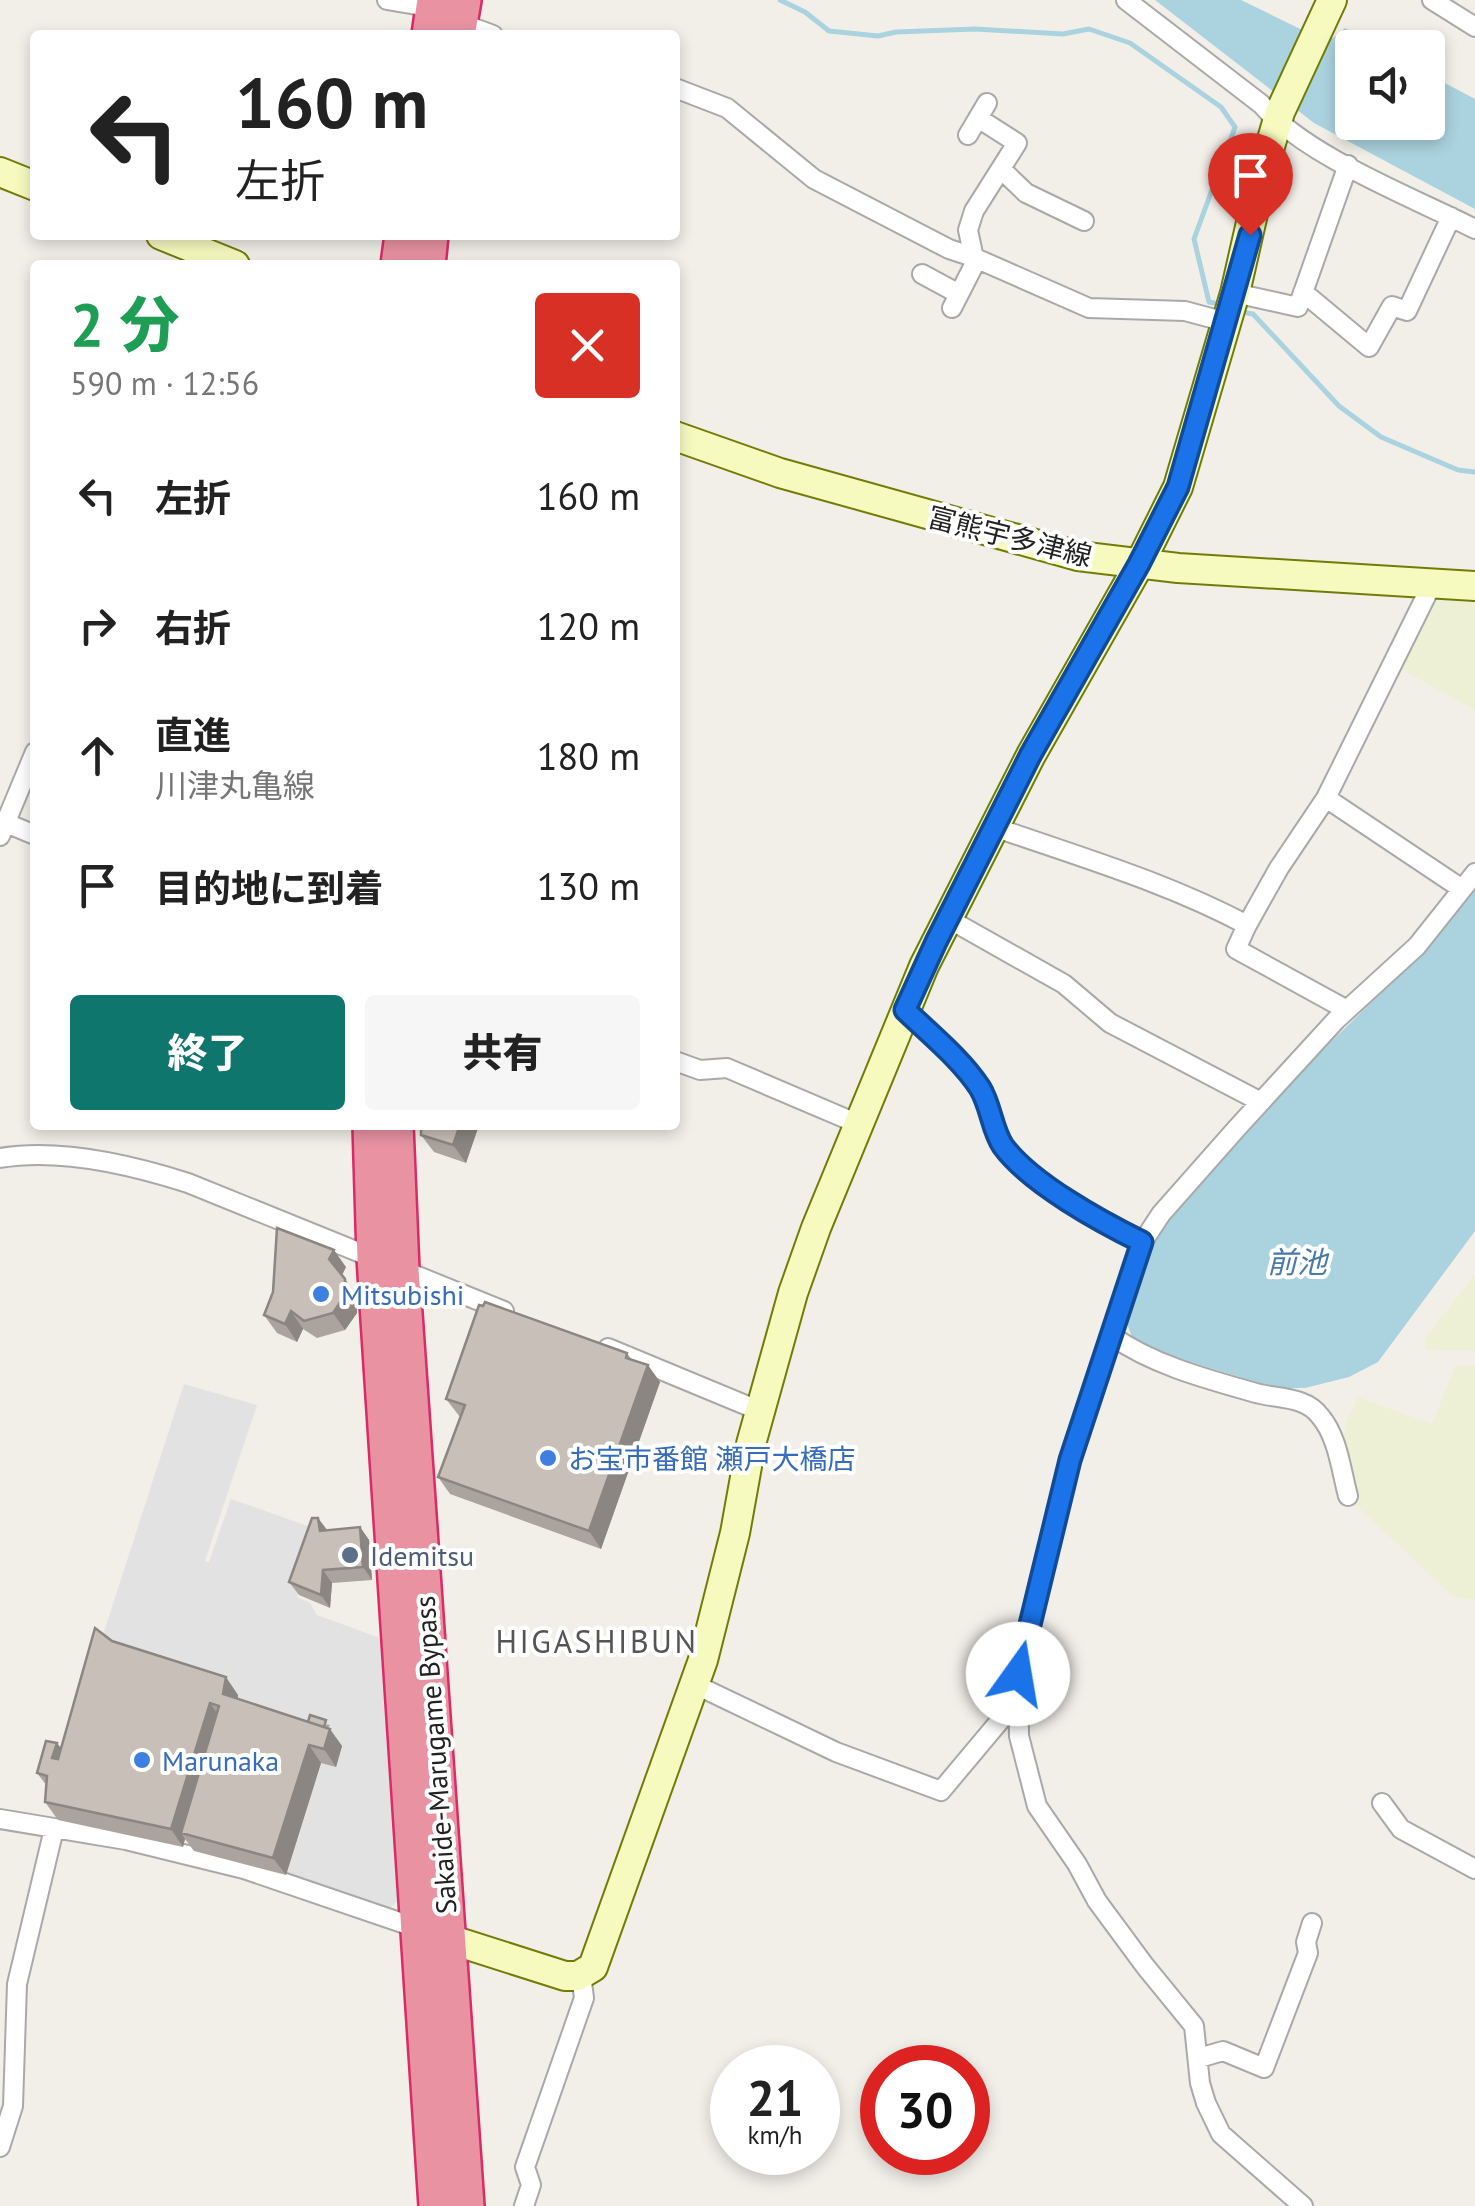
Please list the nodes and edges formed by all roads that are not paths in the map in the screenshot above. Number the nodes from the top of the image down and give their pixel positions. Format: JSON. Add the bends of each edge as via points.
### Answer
{"nodes":[{"id":1,"x":387,"y":0,"type":"edge"},
{"id":2,"x":1126,"y":0,"type":"edge"},
{"id":3,"x":1332,"y":0,"type":"edge"},
{"id":4,"x":1432,"y":0,"type":"edge"},
{"id":5,"x":446,"y":17,"type":"edge"},
{"id":6,"x":1475,"y":27,"type":"edge"},
{"id":7,"x":480,"y":30,"type":"edge"},
{"id":8,"x":680,"y":90,"type":"edge"},
{"id":9,"x":1279,"y":118,"type":"junction"},
{"id":10,"x":968,"y":135,"type":"dead end"},
{"id":11,"x":1348,"y":165,"type":"junction"},
{"id":12,"x":1001,"y":169,"type":"junction"},
{"id":13,"x":0,"y":172,"type":"edge"},
{"id":14,"x":30,"y":184,"type":"edge"},
{"id":15,"x":1451,"y":216,"type":"junction"},
{"id":16,"x":1084,"y":221,"type":"dead end"},
{"id":17,"x":1475,"y":228,"type":"edge"},
{"id":18,"x":170,"y":240,"type":"edge"},
{"id":19,"x":974,"y":256,"type":"junction"},
{"id":20,"x":203,"y":259,"type":"edge"},
{"id":21,"x":922,"y":274,"type":"dead end"},
{"id":22,"x":1303,"y":292,"type":"junction"},
{"id":23,"x":1235,"y":294,"type":"junction"},
{"id":24,"x":1226,"y":322,"type":"junction"},
{"id":25,"x":680,"y":438,"type":"edge"},
{"id":26,"x":1139,"y":564,"type":"junction"},
{"id":27,"x":1432,"y":584,"type":"junction"},
{"id":28,"x":1475,"y":586,"type":"edge"},
{"id":29,"x":30,"y":764,"type":"edge"},
{"id":30,"x":1326,"y":798,"type":"junction"},
{"id":31,"x":994,"y":827,"type":"junction"},
{"id":32,"x":3,"y":830,"type":"edge"},
{"id":33,"x":30,"y":834,"type":"edge"},
{"id":34,"x":1475,"y":873,"type":"edge"},
{"id":35,"x":1462,"y":889,"type":"junction"},
{"id":36,"x":948,"y":918,"type":"junction"},
{"id":37,"x":1246,"y":925,"type":"junction"},
{"id":38,"x":905,"y":1010,"type":"junction"},
{"id":39,"x":1347,"y":1010,"type":"junction"},
{"id":40,"x":680,"y":1062,"type":"edge"},
{"id":41,"x":1261,"y":1102,"type":"junction"},
{"id":42,"x":856,"y":1124,"type":"junction"},
{"id":43,"x":372,"y":1130,"type":"edge"},
{"id":44,"x":395,"y":1130,"type":"edge"},
{"id":45,"x":0,"y":1158,"type":"edge"},
{"id":46,"x":1142,"y":1242,"type":"junction"},
{"id":47,"x":388,"y":1264,"type":"junction"},
{"id":48,"x":528,"y":1321,"type":"edge"},
{"id":49,"x":1112,"y":1336,"type":"junction"},
{"id":50,"x":594,"y":1344,"type":"edge"},
{"id":51,"x":760,"y":1411,"type":"junction"},
{"id":52,"x":1348,"y":1496,"type":"dead end"},
{"id":53,"x":694,"y":1684,"type":"junction"},
{"id":54,"x":1018,"y":1699,"type":"junction"},
{"id":55,"x":1382,"y":1804,"type":"dead end"},
{"id":56,"x":0,"y":1819,"type":"edge"},
{"id":57,"x":54,"y":1829,"type":"junction"},
{"id":58,"x":1475,"y":1869,"type":"edge"},
{"id":59,"x":1312,"y":1923,"type":"dead end"},
{"id":60,"x":432,"y":1933,"type":"junction"},
{"id":61,"x":581,"y":1974,"type":"junction"},
{"id":62,"x":1199,"y":2058,"type":"junction"},
{"id":63,"x":0,"y":2147,"type":"edge"},
{"id":64,"x":438,"y":2206,"type":"edge"},
{"id":65,"x":466,"y":2206,"type":"edge"},
{"id":66,"x":524,"y":2206,"type":"edge"},
{"id":67,"x":1304,"y":2206,"type":"edge"}],
"edges":[{"from":1,"to":5,"type":"street"},
{"from":2,"to":9,"type":"street"},
{"from":3,"to":9,"type":"street"},
{"from":4,"to":6,"type":"street"},
{"from":5,"to":7,"type":"street"},
{"from":8,"to":19,"type":"street","via":[[728,108],[814,179]]},
{"from":9,"to":11,"type":"street"},
{"from":9,"to":23,"type":"street"},
{"from":10,"to":12,"type":"street","via":[[983,111],[1017,143]]},
{"from":11,"to":15,"type":"street"},
{"from":11,"to":22,"type":"street"},
{"from":12,"to":16,"type":"street","via":[[1026,193]]},
{"from":12,"to":19,"type":"street","via":[[968,230]]},
{"from":13,"to":14,"type":"street"},
{"from":15,"to":17,"type":"street"},
{"from":15,"to":22,"type":"street","via":[[1407,311],[1392,306],[1369,347]]},
{"from":18,"to":20,"type":"street"},
{"from":19,"to":21,"type":"street","via":[[956,301]]},
{"from":19,"to":24,"type":"street","via":[[1089,308],[1184,312]]},
{"from":22,"to":23,"type":"street","via":[[1298,306]]},
{"from":23,"to":24,"type":"street"},
{"from":24,"to":26,"type":"street","via":[[1178,487]]},
{"from":25,"to":26,"type":"street","name":"富熊宇多津線","via":[[780,474],[1008,538]]},
{"from":26,"to":27,"type":"street","name":"富熊宇多津線"},
{"from":26,"to":31,"type":"street"},
{"from":27,"to":28,"type":"street","name":"富熊宇多津線"},
{"from":27,"to":30,"type":"street"},
{"from":29,"to":32,"type":"street"},
{"from":30,"to":35,"type":"street"},
{"from":30,"to":37,"type":"street"},
{"from":31,"to":36,"type":"street"},
{"from":31,"to":37,"type":"street","via":[[1124,869]]},
{"from":32,"to":33,"type":"street"},
{"from":34,"to":35,"type":"street"},
{"from":35,"to":39,"type":"street","via":[[1417,946]]},
{"from":36,"to":38,"type":"street"},
{"from":36,"to":41,"type":"street","via":[[1064,984],[1110,1023]]},
{"from":37,"to":39,"type":"street","via":[[1236,949]]},
{"from":38,"to":42,"type":"street"},
{"from":38,"to":46,"type":"street","via":[[981,1089],[1001,1143],[1018,1162],[1100,1221]]},
{"from":39,"to":41,"type":"street"},
{"from":40,"to":42,"type":"street","via":[[700,1070],[727,1068]]},
{"from":41,"to":46,"type":"street"},
{"from":42,"to":51,"type":"street","via":[[799,1277]]},
{"from":43,"to":47,"type":"highway","name":"Sakaide-Marugame Bypass"},
{"from":44,"to":47,"type":"highway","name":"Sakaide-Marugame Bypass"},
{"from":45,"to":47,"type":"street","via":[[145,1169]]},
{"from":46,"to":49,"type":"street"},
{"from":47,"to":48,"type":"street"},
{"from":47,"to":60,"type":"highway","name":"Sakaide-Marugame Bypass","via":[[421,1525]]},
{"from":49,"to":52,"type":"street","via":[[1139,1355],[1299,1401],[1319,1414]]},
{"from":49,"to":54,"type":"street","via":[[1070,1460],[1018,1674]]},
{"from":50,"to":51,"type":"street"},
{"from":51,"to":53,"type":"street","via":[[719,1602]]},
{"from":53,"to":54,"type":"street","via":[[836,1752],[942,1791]]},
{"from":53,"to":61,"type":"street","via":[[593,1967]]},
{"from":54,"to":62,"type":"street","via":[[1018,1736],[1038,1806],[1097,1901],[1194,2026]]},
{"from":55,"to":58,"type":"street","via":[[1401,1829]]},
{"from":56,"to":57,"type":"street"},
{"from":57,"to":60,"type":"street","via":[[244,1870]]},
{"from":57,"to":63,"type":"street","via":[[17,1984],[13,2106]]},
{"from":59,"to":62,"type":"street","via":[[1308,1953],[1264,2068],[1223,2051]]},
{"from":60,"to":61,"type":"street","via":[[565,1976]]},
{"from":60,"to":64,"type":"highway","name":"Sakaide-Marugame Bypass"},
{"from":60,"to":65,"type":"highway","name":"Sakaide-Marugame Bypass"},
{"from":61,"to":66,"type":"street","via":[[584,1998],[524,2167],[531,2185]]},
{"from":62,"to":67,"type":"street","via":[[1206,2103],[1221,2134]]}]}
